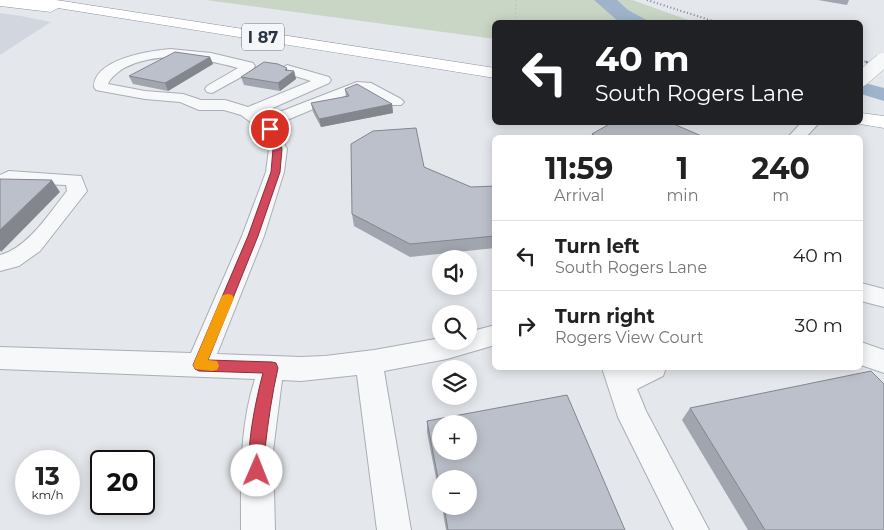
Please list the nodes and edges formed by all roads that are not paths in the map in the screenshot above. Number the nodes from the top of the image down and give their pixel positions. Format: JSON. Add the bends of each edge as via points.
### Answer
{"nodes":[{"id":1,"x":31,"y":0,"type":"edge"},
{"id":2,"x":105,"y":0,"type":"edge"},
{"id":3,"x":0,"y":2,"type":"edge"},
{"id":4,"x":139,"y":11,"type":"junction"},
{"id":5,"x":175,"y":11,"type":"junction"},
{"id":6,"x":418,"y":46,"type":"dead end"},
{"id":7,"x":884,"y":59,"type":"edge"},
{"id":8,"x":287,"y":69,"type":"edge"},
{"id":9,"x":492,"y":72,"type":"edge"},
{"id":10,"x":863,"y":77,"type":"edge"},
{"id":11,"x":201,"y":91,"type":"junction"},
{"id":12,"x":396,"y":102,"type":"dead end"},
{"id":13,"x":863,"y":102,"type":"edge"},
{"id":14,"x":884,"y":104,"type":"edge"},
{"id":15,"x":255,"y":118,"type":"junction"},
{"id":16,"x":863,"y":119,"type":"edge"},
{"id":17,"x":884,"y":122,"type":"edge"},
{"id":18,"x":809,"y":125,"type":"edge"},
{"id":19,"x":797,"y":135,"type":"edge"},
{"id":20,"x":0,"y":183,"type":"edge"},
{"id":21,"x":0,"y":263,"type":"edge"},
{"id":22,"x":863,"y":293,"type":"edge"},
{"id":23,"x":884,"y":298,"type":"edge"},
{"id":24,"x":492,"y":336,"type":"edge"},
{"id":25,"x":863,"y":354,"type":"edge"},
{"id":26,"x":0,"y":358,"type":"edge"},
{"id":27,"x":370,"y":362,"type":"junction"},
{"id":28,"x":884,"y":362,"type":"edge"},
{"id":29,"x":199,"y":365,"type":"junction"},
{"id":30,"x":272,"y":368,"type":"junction"},
{"id":31,"x":643,"y":370,"type":"edge"},
{"id":32,"x":619,"y":375,"type":"edge"},
{"id":33,"x":258,"y":530,"type":"edge"},
{"id":34,"x":394,"y":530,"type":"edge"},
{"id":35,"x":692,"y":530,"type":"edge"}],
"edges":[{"from":1,"to":4,"type":"highway","number":"I 87"},
{"from":2,"to":5,"type":"highway","number":"I 87"},
{"from":3,"to":4,"type":"highway"},
{"from":4,"to":5,"type":"highway"},
{"from":4,"to":9,"type":"highway","number":"I 87"},
{"from":5,"to":6,"type":"highway","number":"I 87"},
{"from":7,"to":10,"type":"street","bridge":true},
{"from":8,"to":15,"type":"street","via":[[324,80]]},
{"from":11,"to":11,"type":"street","via":[[232,62],[179,53],[140,57],[114,68],[101,82],[101,87],[111,90],[178,98]]},
{"from":11,"to":15,"type":"street"},
{"from":12,"to":15,"type":"street","via":[[366,86],[357,86]]},
{"from":13,"to":14,"type":"highway"},
{"from":15,"to":29,"type":"street","via":[[270,129],[278,149],[275,172],[253,236]]},
{"from":16,"to":17,"type":"highway"},
{"from":18,"to":19,"type":"street"},
{"from":20,"to":21,"type":"street","via":[[9,177],[74,180],[77,191],[31,249],[8,263]]},
{"from":22,"to":23,"type":"street"},
{"from":24,"to":27,"type":"street"},
{"from":25,"to":28,"type":"street"},
{"from":26,"to":29,"type":"street"},
{"from":27,"to":30,"type":"street","via":[[349,366]]},
{"from":27,"to":34,"type":"street"},
{"from":29,"to":30,"type":"street"},
{"from":30,"to":33,"type":"street","via":[[265,390],[257,451]]},
{"from":31,"to":32,"type":"street"},
{"from":32,"to":35,"type":"street","via":[[633,417]]}]}
